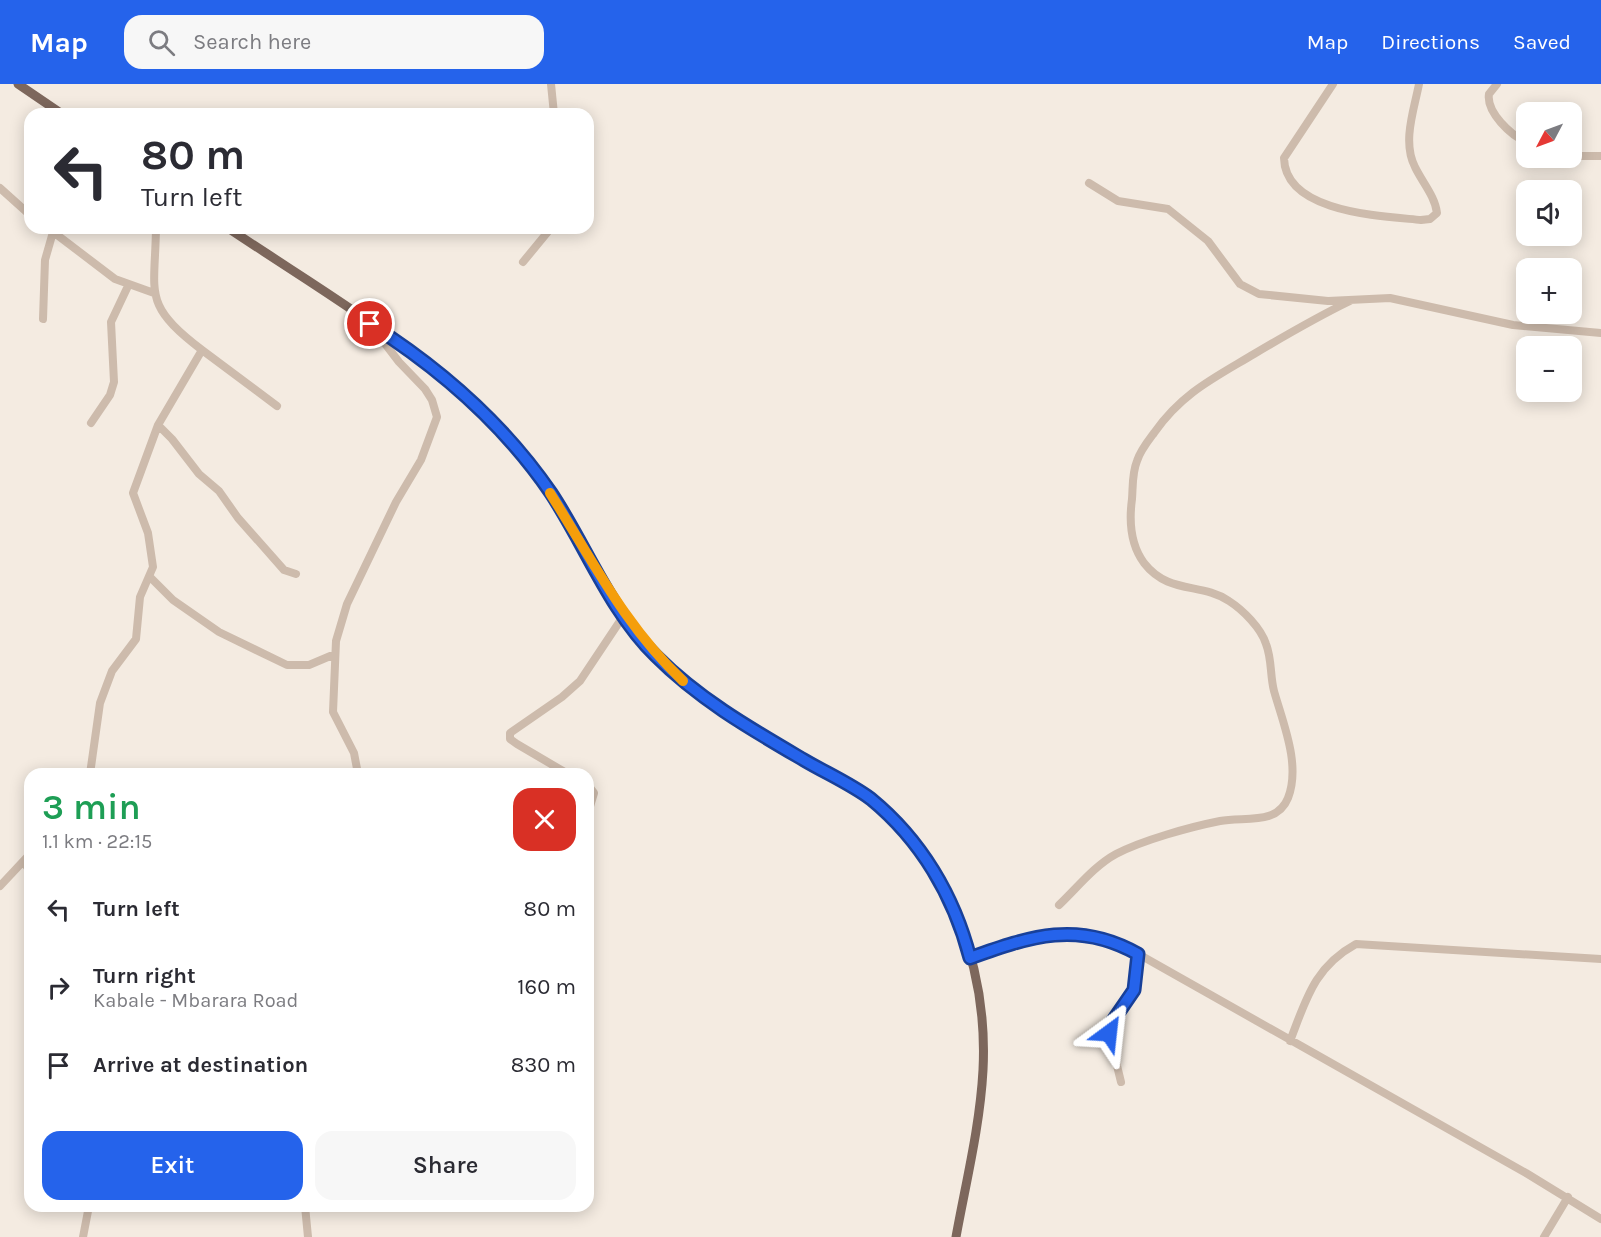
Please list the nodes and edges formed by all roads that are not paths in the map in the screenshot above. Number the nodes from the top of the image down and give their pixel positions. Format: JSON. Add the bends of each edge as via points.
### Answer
{"nodes":[{"id":1,"x":18,"y":84,"type":"edge"},
{"id":2,"x":551,"y":84,"type":"edge"},
{"id":3,"x":1333,"y":84,"type":"edge"},
{"id":4,"x":1419,"y":84,"type":"edge"},
{"id":5,"x":1497,"y":84,"type":"edge"},
{"id":6,"x":53,"y":108,"type":"edge"},
{"id":7,"x":553,"y":108,"type":"edge"},
{"id":8,"x":1516,"y":134,"type":"edge"},
{"id":9,"x":1582,"y":156,"type":"edge"},
{"id":10,"x":1601,"y":156,"type":"edge"},
{"id":11,"x":1089,"y":183,"type":"dead end"},
{"id":12,"x":0,"y":188,"type":"edge"},
{"id":13,"x":24,"y":210,"type":"edge"},
{"id":14,"x":50,"y":234,"type":"edge"},
{"id":15,"x":56,"y":234,"type":"edge"},
{"id":16,"x":156,"y":234,"type":"edge"},
{"id":17,"x":237,"y":234,"type":"edge"},
{"id":18,"x":546,"y":234,"type":"edge"},
{"id":19,"x":523,"y":261,"type":"dead end"},
{"id":20,"x":128,"y":286,"type":"junction"},
{"id":21,"x":153,"y":293,"type":"junction"},
{"id":22,"x":1350,"y":301,"type":"junction"},
{"id":23,"x":43,"y":319,"type":"dead end"},
{"id":24,"x":370,"y":324,"type":"junction"},
{"id":25,"x":1601,"y":333,"type":"edge"},
{"id":26,"x":202,"y":350,"type":"junction"},
{"id":27,"x":277,"y":406,"type":"dead end"},
{"id":28,"x":91,"y":423,"type":"dead end"},
{"id":29,"x":158,"y":425,"type":"junction"},
{"id":30,"x":296,"y":574,"type":"dead end"},
{"id":31,"x":150,"y":577,"type":"junction"},
{"id":32,"x":624,"y":615,"type":"junction"},
{"id":33,"x":335,"y":654,"type":"junction"},
{"id":34,"x":91,"y":768,"type":"edge"},
{"id":35,"x":356,"y":768,"type":"edge"},
{"id":36,"x":558,"y":768,"type":"edge"},
{"id":37,"x":24,"y":862,"type":"edge"},
{"id":38,"x":0,"y":886,"type":"edge"},
{"id":39,"x":1059,"y":905,"type":"dead end"},
{"id":40,"x":1138,"y":954,"type":"junction"},
{"id":41,"x":970,"y":958,"type":"junction"},
{"id":42,"x":1601,"y":959,"type":"edge"},
{"id":43,"x":1290,"y":1041,"type":"junction"},
{"id":44,"x":1122,"y":1082,"type":"dead end"},
{"id":45,"x":1568,"y":1197,"type":"junction"},
{"id":46,"x":88,"y":1212,"type":"edge"},
{"id":47,"x":306,"y":1212,"type":"edge"},
{"id":48,"x":1601,"y":1219,"type":"edge"},
{"id":49,"x":83,"y":1237,"type":"edge"},
{"id":50,"x":308,"y":1237,"type":"edge"},
{"id":51,"x":956,"y":1237,"type":"edge"},
{"id":52,"x":1544,"y":1237,"type":"edge"}],
"edges":[{"from":1,"to":6,"type":"main road"},
{"from":2,"to":7,"type":"street"},
{"from":3,"to":4,"type":"street","via":[[1284,158],[1290,179],[1311,197],[1334,207],[1421,220],[1437,213],[1411,156],[1410,131]]},
{"from":5,"to":8,"type":"street","via":[[1489,94],[1490,107]]},
{"from":9,"to":10,"type":"street"},
{"from":11,"to":22,"type":"street","via":[[1118,201],[1168,209],[1208,241],[1240,284],[1259,294]]},
{"from":12,"to":13,"type":"street"},
{"from":14,"to":23,"type":"street"},
{"from":15,"to":20,"type":"street"},
{"from":16,"to":21,"type":"street"},
{"from":17,"to":24,"type":"main road"},
{"from":18,"to":19,"type":"street"},
{"from":20,"to":21,"type":"street"},
{"from":20,"to":28,"type":"street","via":[[111,322],[114,382]]},
{"from":21,"to":26,"type":"street","via":[[173,325]]},
{"from":22,"to":25,"type":"street","via":[[1390,298],[1513,325]]},
{"from":22,"to":39,"type":"street","via":[[1195,388],[1165,417],[1134,469],[1131,528],[1145,563],[1165,581],[1231,602],[1266,642],[1289,746],[1292,773],[1288,800],[1260,820],[1219,821],[1115,855]]},
{"from":24,"to":32,"type":"main road","via":[[451,382],[515,446],[551,493]]},
{"from":24,"to":33,"type":"street","via":[[425,389],[437,417],[421,460],[396,502],[347,604]]},
{"from":26,"to":27,"type":"street"},
{"from":26,"to":29,"type":"street"},
{"from":29,"to":30,"type":"street","via":[[199,474],[219,490],[278,565]]},
{"from":29,"to":31,"type":"street","via":[[134,494],[153,551]]},
{"from":31,"to":33,"type":"street","via":[[173,600],[219,632],[287,665],[309,665]]},
{"from":31,"to":34,"type":"street","via":[[140,597],[136,639],[112,671],[100,703]]},
{"from":32,"to":36,"type":"street","via":[[580,681],[510,732],[510,739]]},
{"from":32,"to":41,"type":"main road","via":[[654,654],[691,689],[735,720],[870,799],[900,828],[952,902]]},
{"from":33,"to":35,"type":"street","via":[[333,712],[354,753]]},
{"from":37,"to":38,"type":"street"},
{"from":40,"to":41,"type":"street","via":[[1117,942],[1086,934],[1060,933]]},
{"from":40,"to":43,"type":"street"},
{"from":40,"to":44,"type":"street","via":[[1134,990],[1110,1025]]},
{"from":41,"to":51,"type":"main road","via":[[983,1025],[983,1072]]},
{"from":42,"to":43,"type":"street","via":[[1356,944],[1313,983]]},
{"from":43,"to":45,"type":"street"},
{"from":45,"to":48,"type":"street"},
{"from":45,"to":52,"type":"street"},
{"from":46,"to":49,"type":"street"},
{"from":47,"to":50,"type":"street"}]}
